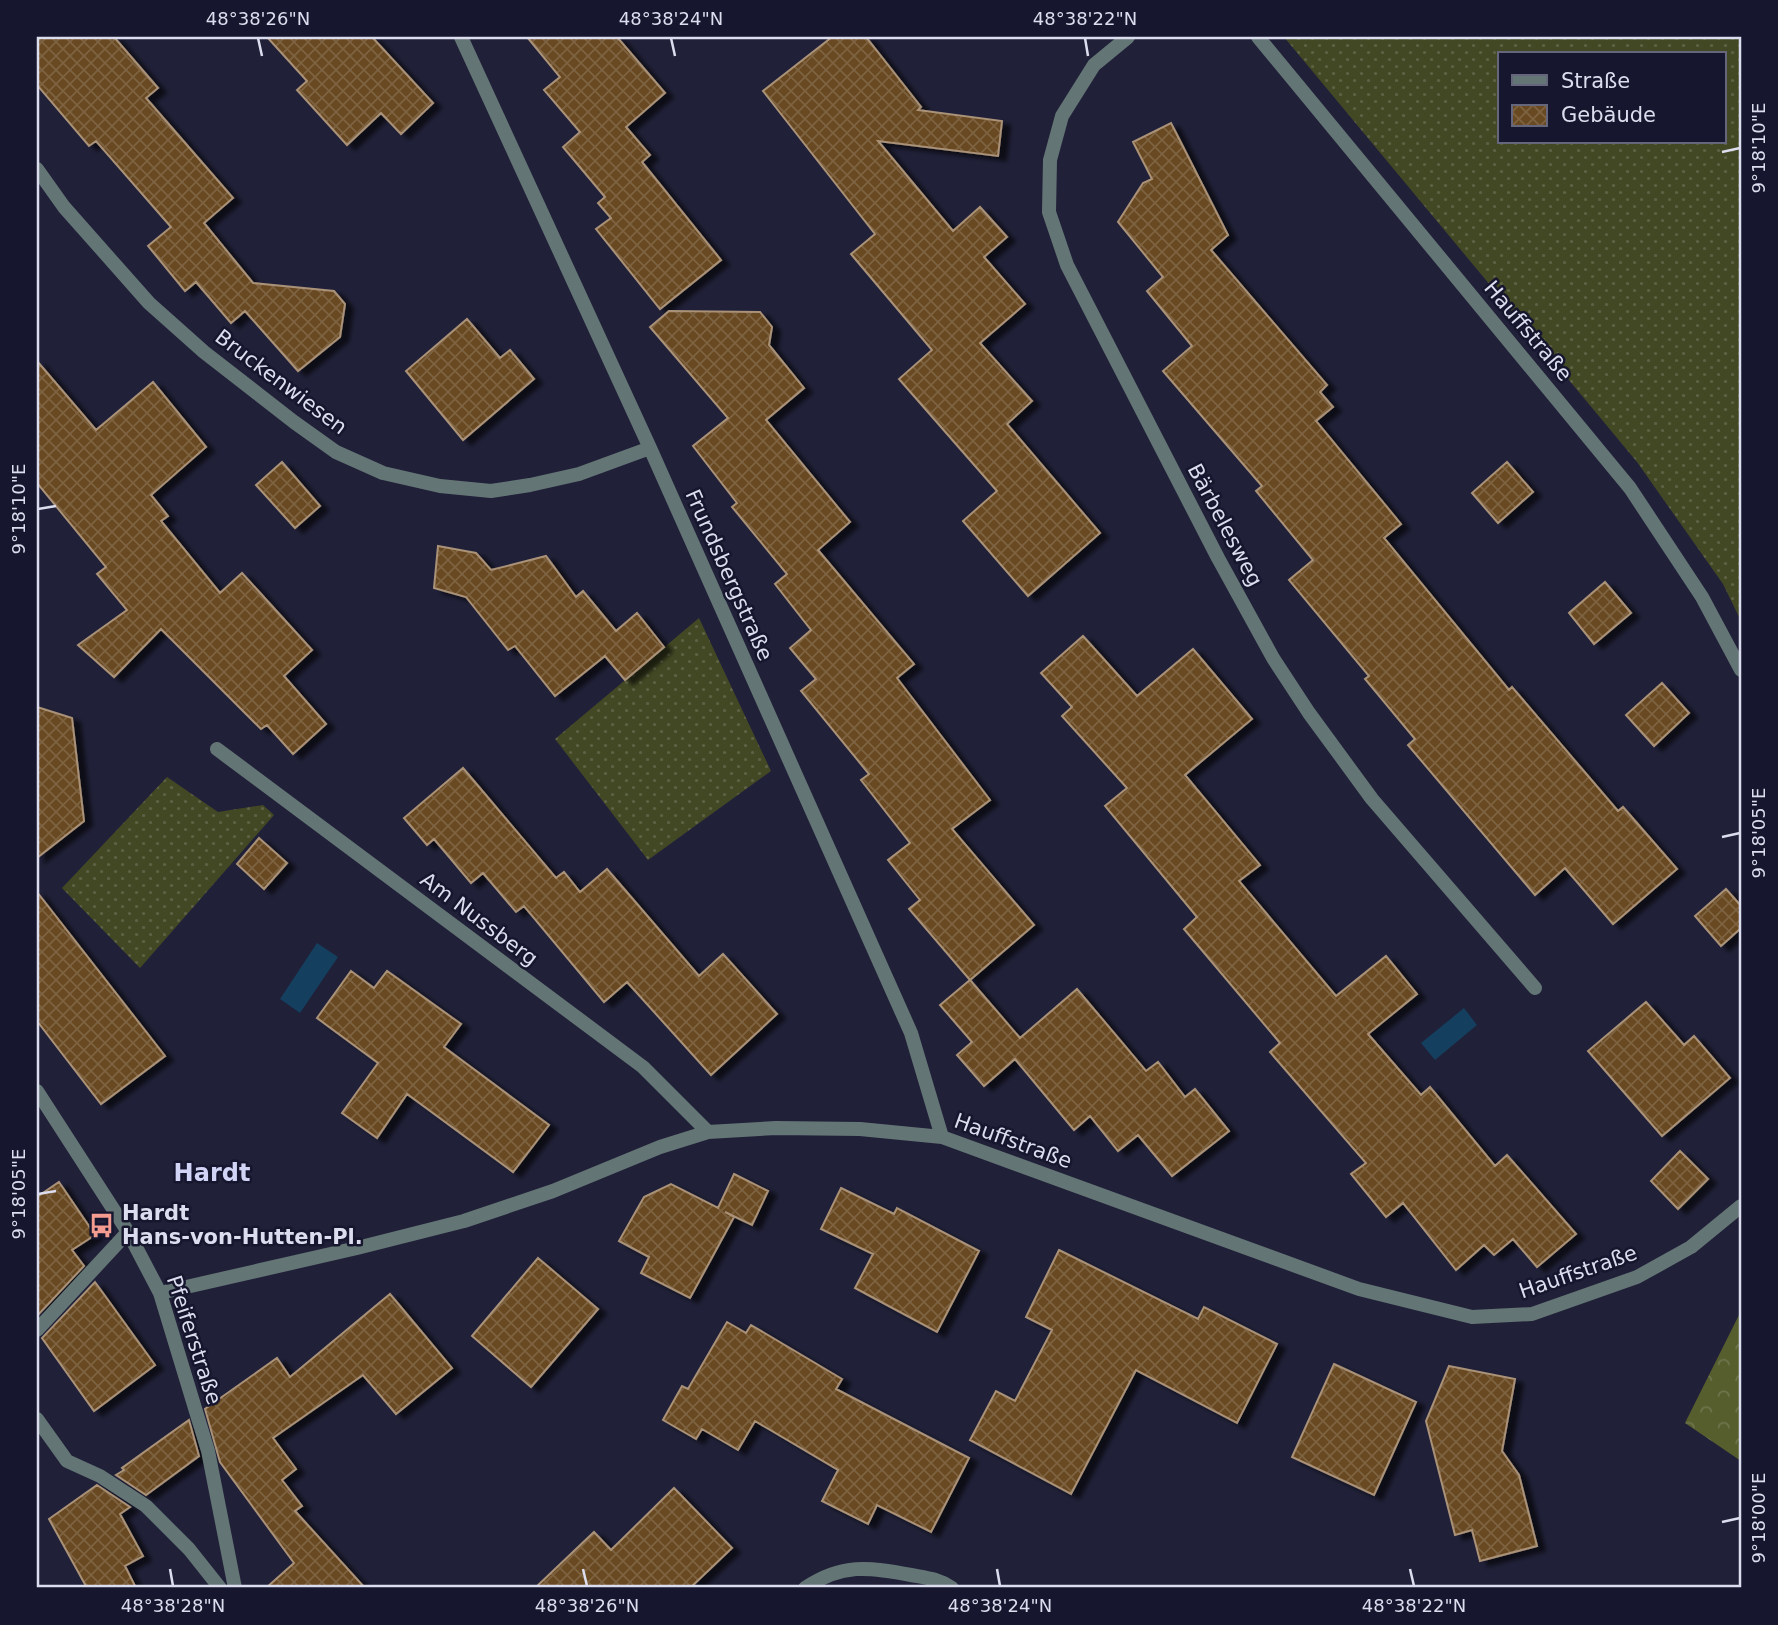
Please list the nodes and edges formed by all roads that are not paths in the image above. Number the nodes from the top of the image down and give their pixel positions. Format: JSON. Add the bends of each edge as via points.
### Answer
{"nodes":[{"id":1,"x":461,"y":37,"type":"edge"},
{"id":2,"x":1128,"y":37,"type":"edge"},
{"id":3,"x":1258,"y":37,"type":"edge"},
{"id":4,"x":37,"y":169,"type":"edge"},
{"id":5,"x":650,"y":449,"type":"junction"},
{"id":6,"x":1741,"y":670,"type":"edge"},
{"id":7,"x":216,"y":749,"type":"dead end"},
{"id":8,"x":1535,"y":988,"type":"dead end"},
{"id":9,"x":37,"y":1091,"type":"edge"},
{"id":10,"x":708,"y":1132,"type":"junction"},
{"id":11,"x":942,"y":1137,"type":"junction"},
{"id":12,"x":1741,"y":1206,"type":"edge"},
{"id":13,"x":128,"y":1232,"type":"junction"},
{"id":14,"x":160,"y":1293,"type":"junction"},
{"id":15,"x":37,"y":1330,"type":"edge"},
{"id":16,"x":37,"y":1419,"type":"edge"},
{"id":17,"x":220,"y":1588,"type":"edge"},
{"id":18,"x":235,"y":1588,"type":"edge"},
{"id":19,"x":805,"y":1588,"type":"edge"},
{"id":20,"x":952,"y":1588,"type":"edge"}],
"edges":[{"from":1,"to":5,"type":"street","name":"Frundsbergstraße"},
{"from":2,"to":8,"type":"street","name":"Bärbelesweg","via":[[1094,65],[1062,116],[1050,160],[1049,212],[1067,265],[1273,658],[1372,799]]},
{"from":3,"to":6,"type":"street","name":"Hauffstraße","via":[[1630,488],[1702,597]]},
{"from":4,"to":5,"type":"street","name":"Bruckenwiesen","via":[[64,207],[149,303],[204,352],[337,452],[383,473],[491,491],[579,474]]},
{"from":5,"to":11,"type":"street","name":"Frundsbergstraße","via":[[911,1033]]},
{"from":7,"to":10,"type":"street","name":"Am Nussberg","via":[[643,1067]]},
{"from":9,"to":13,"type":"street","name":"Pfeiferstraße"},
{"from":10,"to":11,"type":"street","name":"Hauffstraße","via":[[860,1129]]},
{"from":10,"to":14,"type":"street","name":"Hauffstraße","via":[[464,1221]]},
{"from":11,"to":12,"type":"street","name":"Hauffstraße","via":[[1359,1289],[1472,1317],[1532,1314],[1637,1277],[1691,1247]]},
{"from":13,"to":14,"type":"street","name":"Pfeiferstraße"},
{"from":13,"to":15,"type":"street"},
{"from":14,"to":18,"type":"street","name":"Pfeiferstraße","via":[[208,1451]]},
{"from":16,"to":17,"type":"street","via":[[67,1461],[146,1506]]},
{"from":19,"to":20,"type":"street","via":[[833,1573],[874,1568],[941,1580]]}]}
